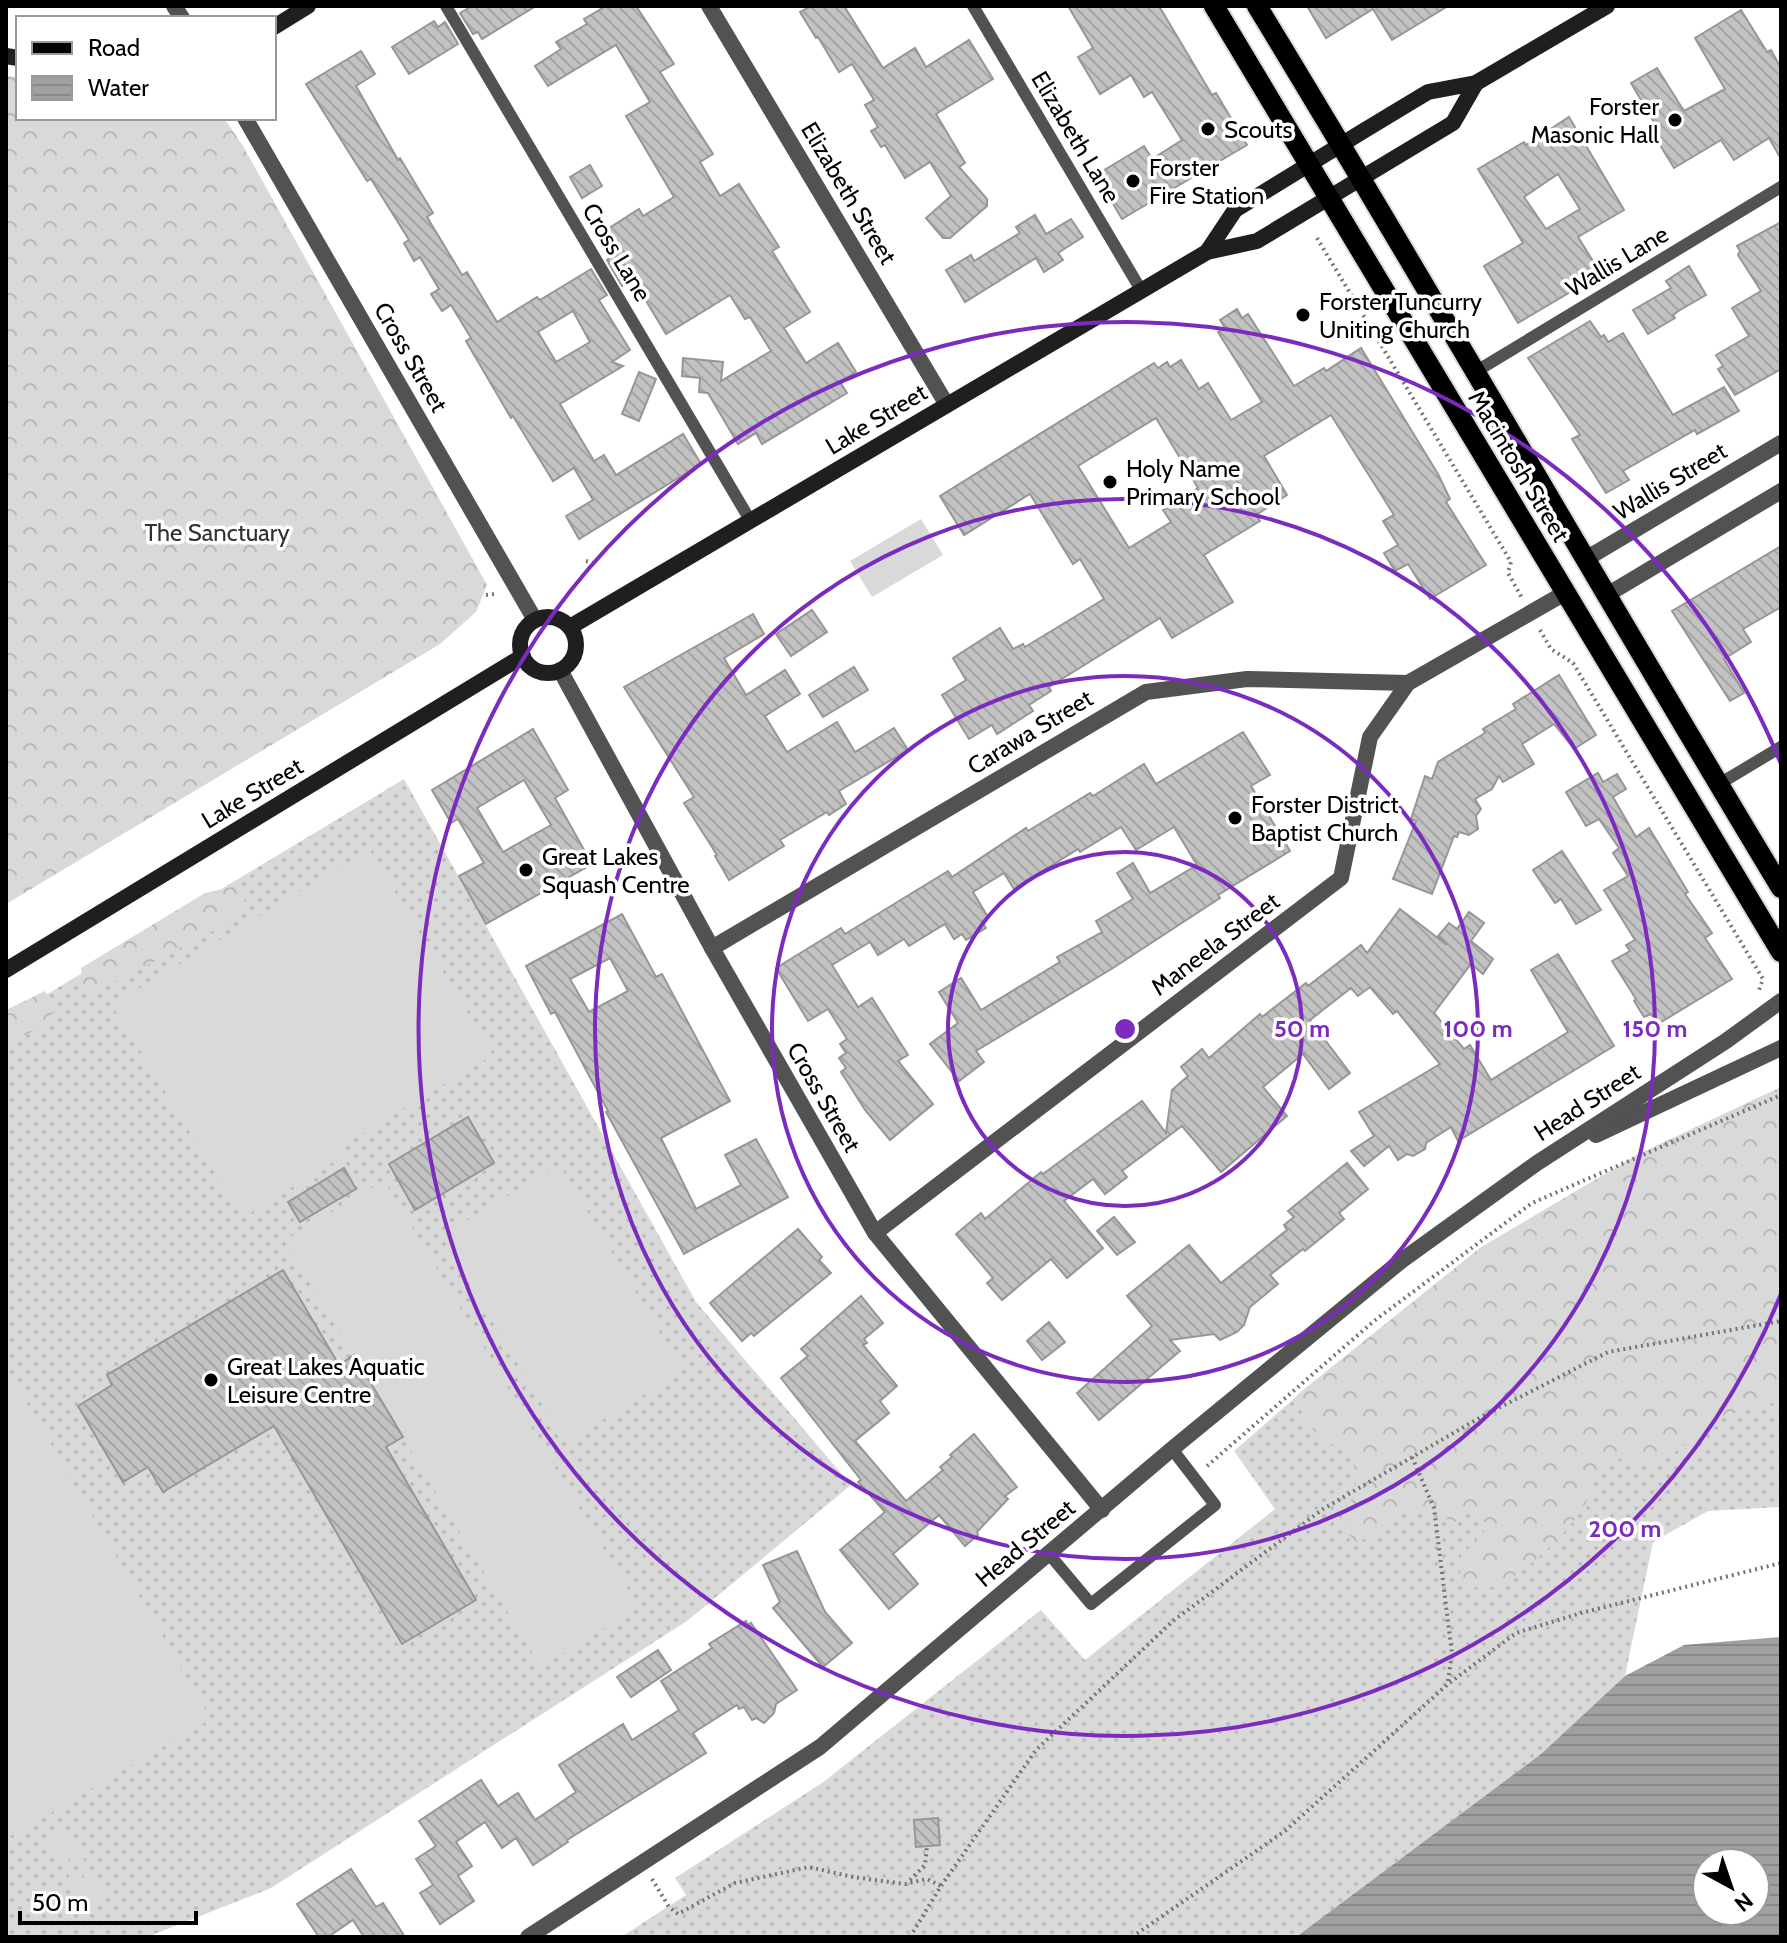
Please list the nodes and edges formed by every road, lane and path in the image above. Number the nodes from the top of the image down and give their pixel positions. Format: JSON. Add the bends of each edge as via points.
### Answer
{"nodes":[{"id":1,"x":308,"y":6,"type":"edge"},
{"id":2,"x":446,"y":6,"type":"edge"},
{"id":3,"x":709,"y":6,"type":"edge"},
{"id":4,"x":973,"y":6,"type":"edge"},
{"id":5,"x":1214,"y":6,"type":"edge"},
{"id":6,"x":1257,"y":6,"type":"edge"},
{"id":7,"x":1607,"y":6,"type":"edge"},
{"id":8,"x":276,"y":26,"type":"edge"},
{"id":9,"x":1476,"y":83,"type":"junction"},
{"id":10,"x":246,"y":120,"type":"edge"},
{"id":11,"x":1341,"y":145,"type":"junction"},
{"id":12,"x":1307,"y":165,"type":"junction"},
{"id":13,"x":1362,"y":178,"type":"junction"},
{"id":14,"x":1781,"y":187,"type":"edge"},
{"id":15,"x":1328,"y":198,"type":"junction"},
{"id":16,"x":1317,"y":238,"type":"dead end"},
{"id":17,"x":1207,"y":252,"type":"junction"},
{"id":18,"x":1141,"y":290,"type":"junction"},
{"id":19,"x":1475,"y":372,"type":"junction"},
{"id":20,"x":947,"y":405,"type":"junction"},
{"id":21,"x":1781,"y":443,"type":"edge"},
{"id":22,"x":1781,"y":491,"type":"edge"},
{"id":23,"x":750,"y":520,"type":"junction"},
{"id":24,"x":1584,"y":560,"type":"junction"},
{"id":25,"x":586,"y":561,"type":"dead end"},
{"id":26,"x":597,"y":564,"type":"dead end"},
{"id":27,"x":1513,"y":583,"type":"dead end"},
{"id":28,"x":1565,"y":593,"type":"junction"},
{"id":29,"x":495,"y":594,"type":"dead end"},
{"id":30,"x":486,"y":595,"type":"dead end"},
{"id":31,"x":1605,"y":596,"type":"junction"},
{"id":32,"x":535,"y":620,"type":"junction"},
{"id":33,"x":570,"y":627,"type":"junction"},
{"id":34,"x":1551,"y":649,"type":"dead end"},
{"id":35,"x":523,"y":656,"type":"junction"},
{"id":36,"x":560,"y":670,"type":"junction"},
{"id":37,"x":1408,"y":683,"type":"junction"},
{"id":38,"x":1781,"y":747,"type":"edge"},
{"id":39,"x":1719,"y":784,"type":"junction"},
{"id":40,"x":1781,"y":888,"type":"edge"},
{"id":41,"x":712,"y":948,"type":"junction"},
{"id":42,"x":1781,"y":952,"type":"edge"},
{"id":43,"x":6,"y":970,"type":"edge"},
{"id":44,"x":1781,"y":1001,"type":"edge"},
{"id":45,"x":1755,"y":1021,"type":"junction"},
{"id":46,"x":1781,"y":1048,"type":"edge"},
{"id":47,"x":1781,"y":1095,"type":"edge"},
{"id":48,"x":1537,"y":1163,"type":"junction"},
{"id":49,"x":875,"y":1233,"type":"junction"},
{"id":50,"x":1781,"y":1321,"type":"edge"},
{"id":51,"x":1172,"y":1449,"type":"junction"},
{"id":52,"x":1412,"y":1457,"type":"junction"},
{"id":53,"x":1194,"y":1478,"type":"junction"},
{"id":54,"x":1102,"y":1510,"type":"junction"},
{"id":55,"x":1049,"y":1554,"type":"junction"},
{"id":56,"x":1781,"y":1563,"type":"edge"},
{"id":57,"x":1448,"y":1684,"type":"junction"},
{"id":58,"x":927,"y":1846,"type":"dead end"},
{"id":59,"x":643,"y":1864,"type":"junction"},
{"id":60,"x":905,"y":1884,"type":"junction"},
{"id":61,"x":941,"y":1886,"type":"junction"},
{"id":62,"x":528,"y":1937,"type":"edge"},
{"id":63,"x":910,"y":1937,"type":"edge"},
{"id":64,"x":1132,"y":1937,"type":"edge"}],
"edges":[{"from":1,"to":8,"type":"street"},
{"from":2,"to":23,"type":"lane","name":"Cross Lane"},
{"from":3,"to":20,"type":"street","name":"Elizabeth Street"},
{"from":4,"to":18,"type":"lane","name":"Elizabeth Lane"},
{"from":5,"to":12,"type":"main road","name":"Macintosh Street"},
{"from":6,"to":11,"type":"main road","name":"Macintosh Street"},
{"from":7,"to":9,"type":"street","name":"Lake Street"},
{"from":9,"to":11,"type":"street","name":"Lake Street","via":[[1428,92]]},
{"from":9,"to":13,"type":"street","name":"Lake Street","via":[[1453,123]]},
{"from":10,"to":32,"type":"street","name":"Cross Street"},
{"from":11,"to":12,"type":"street","name":"Lake Street"},
{"from":11,"to":13,"type":"main road","name":"Macintosh Street"},
{"from":12,"to":15,"type":"main road","name":"Macintosh Street"},
{"from":12,"to":17,"type":"street","name":"Lake Street","via":[[1235,210]]},
{"from":13,"to":15,"type":"street","name":"Lake Street"},
{"from":13,"to":19,"type":"main road","name":"Macintosh Street"},
{"from":14,"to":19,"type":"lane","name":"Wallis Lane"},
{"from":15,"to":17,"type":"street","name":"Lake Street","via":[[1257,241]]},
{"from":15,"to":28,"type":"main road","name":"Macintosh Street"},
{"from":16,"to":27,"type":"path","via":[[1511,562],[1508,573]]},
{"from":17,"to":18,"type":"street","name":"Lake Street"},
{"from":18,"to":20,"type":"street","name":"Lake Street"},
{"from":19,"to":24,"type":"main road","name":"Macintosh Street"},
{"from":20,"to":23,"type":"street","name":"Lake Street"},
{"from":21,"to":24,"type":"street","name":"Wallis Street"},
{"from":22,"to":31,"type":"street"},
{"from":23,"to":33,"type":"street","name":"Lake Street"},
{"from":24,"to":31,"type":"main road","name":"Macintosh Street"},
{"from":25,"to":26,"type":"path"},
{"from":28,"to":37,"type":"street"},
{"from":28,"to":42,"type":"main road","name":"Macintosh Street"},
{"from":29,"to":30,"type":"path"},
{"from":31,"to":39,"type":"main road","name":"Macintosh Street"},
{"from":32,"to":33,"type":"street","via":[[554,617]]},
{"from":32,"to":35,"type":"street","via":[[523,632]]},
{"from":33,"to":36,"type":"street","via":[[576,651]]},
{"from":34,"to":45,"type":"path","via":[[1573,663],[1763,979]]},
{"from":35,"to":36,"type":"street","via":[[534,669]]},
{"from":35,"to":43,"type":"street","name":"Lake Street"},
{"from":36,"to":41,"type":"street","name":"Cross Street"},
{"from":37,"to":41,"type":"street","name":"Carawa Street","via":[[1247,679],[1146,692]]},
{"from":37,"to":49,"type":"street","name":"Maneela Street","via":[[1370,737],[1341,878]]},
{"from":38,"to":39,"type":"lane"},
{"from":39,"to":40,"type":"main road","name":"Macintosh Street"},
{"from":41,"to":49,"type":"street","name":"Cross Street"},
{"from":44,"to":45,"type":"street","name":"Head Street"},
{"from":45,"to":48,"type":"street","name":"Head Street"},
{"from":46,"to":48,"type":"street","name":"Head Street"},
{"from":47,"to":53,"type":"path","via":[[1532,1203],[1374,1321]]},
{"from":48,"to":51,"type":"street","name":"Head Street","via":[[1401,1261]]},
{"from":49,"to":54,"type":"street","name":"Cross Street"},
{"from":50,"to":52,"type":"path","via":[[1608,1352]]},
{"from":51,"to":53,"type":"lane"},
{"from":51,"to":54,"type":"street","name":"Head Street"},
{"from":52,"to":57,"type":"path","via":[[1434,1508],[1452,1654]]},
{"from":52,"to":61,"type":"path","via":[[1323,1509],[1173,1621],[1036,1750]]},
{"from":53,"to":55,"type":"lane","via":[[1215,1505],[1091,1604]]},
{"from":54,"to":55,"type":"street","name":"Head Street"},
{"from":55,"to":59,"type":"street","name":"Head Street","via":[[820,1747]]},
{"from":56,"to":57,"type":"path","via":[[1516,1633]]},
{"from":57,"to":64,"type":"path","via":[[1285,1831]]},
{"from":58,"to":60,"type":"path","via":[[925,1865]]},
{"from":59,"to":60,"type":"path","via":[[678,1914],[735,1883],[809,1867]]},
{"from":59,"to":62,"type":"street","name":"Head Street"},
{"from":60,"to":61,"type":"path","via":[[927,1879]]},
{"from":61,"to":63,"type":"path"}]}
